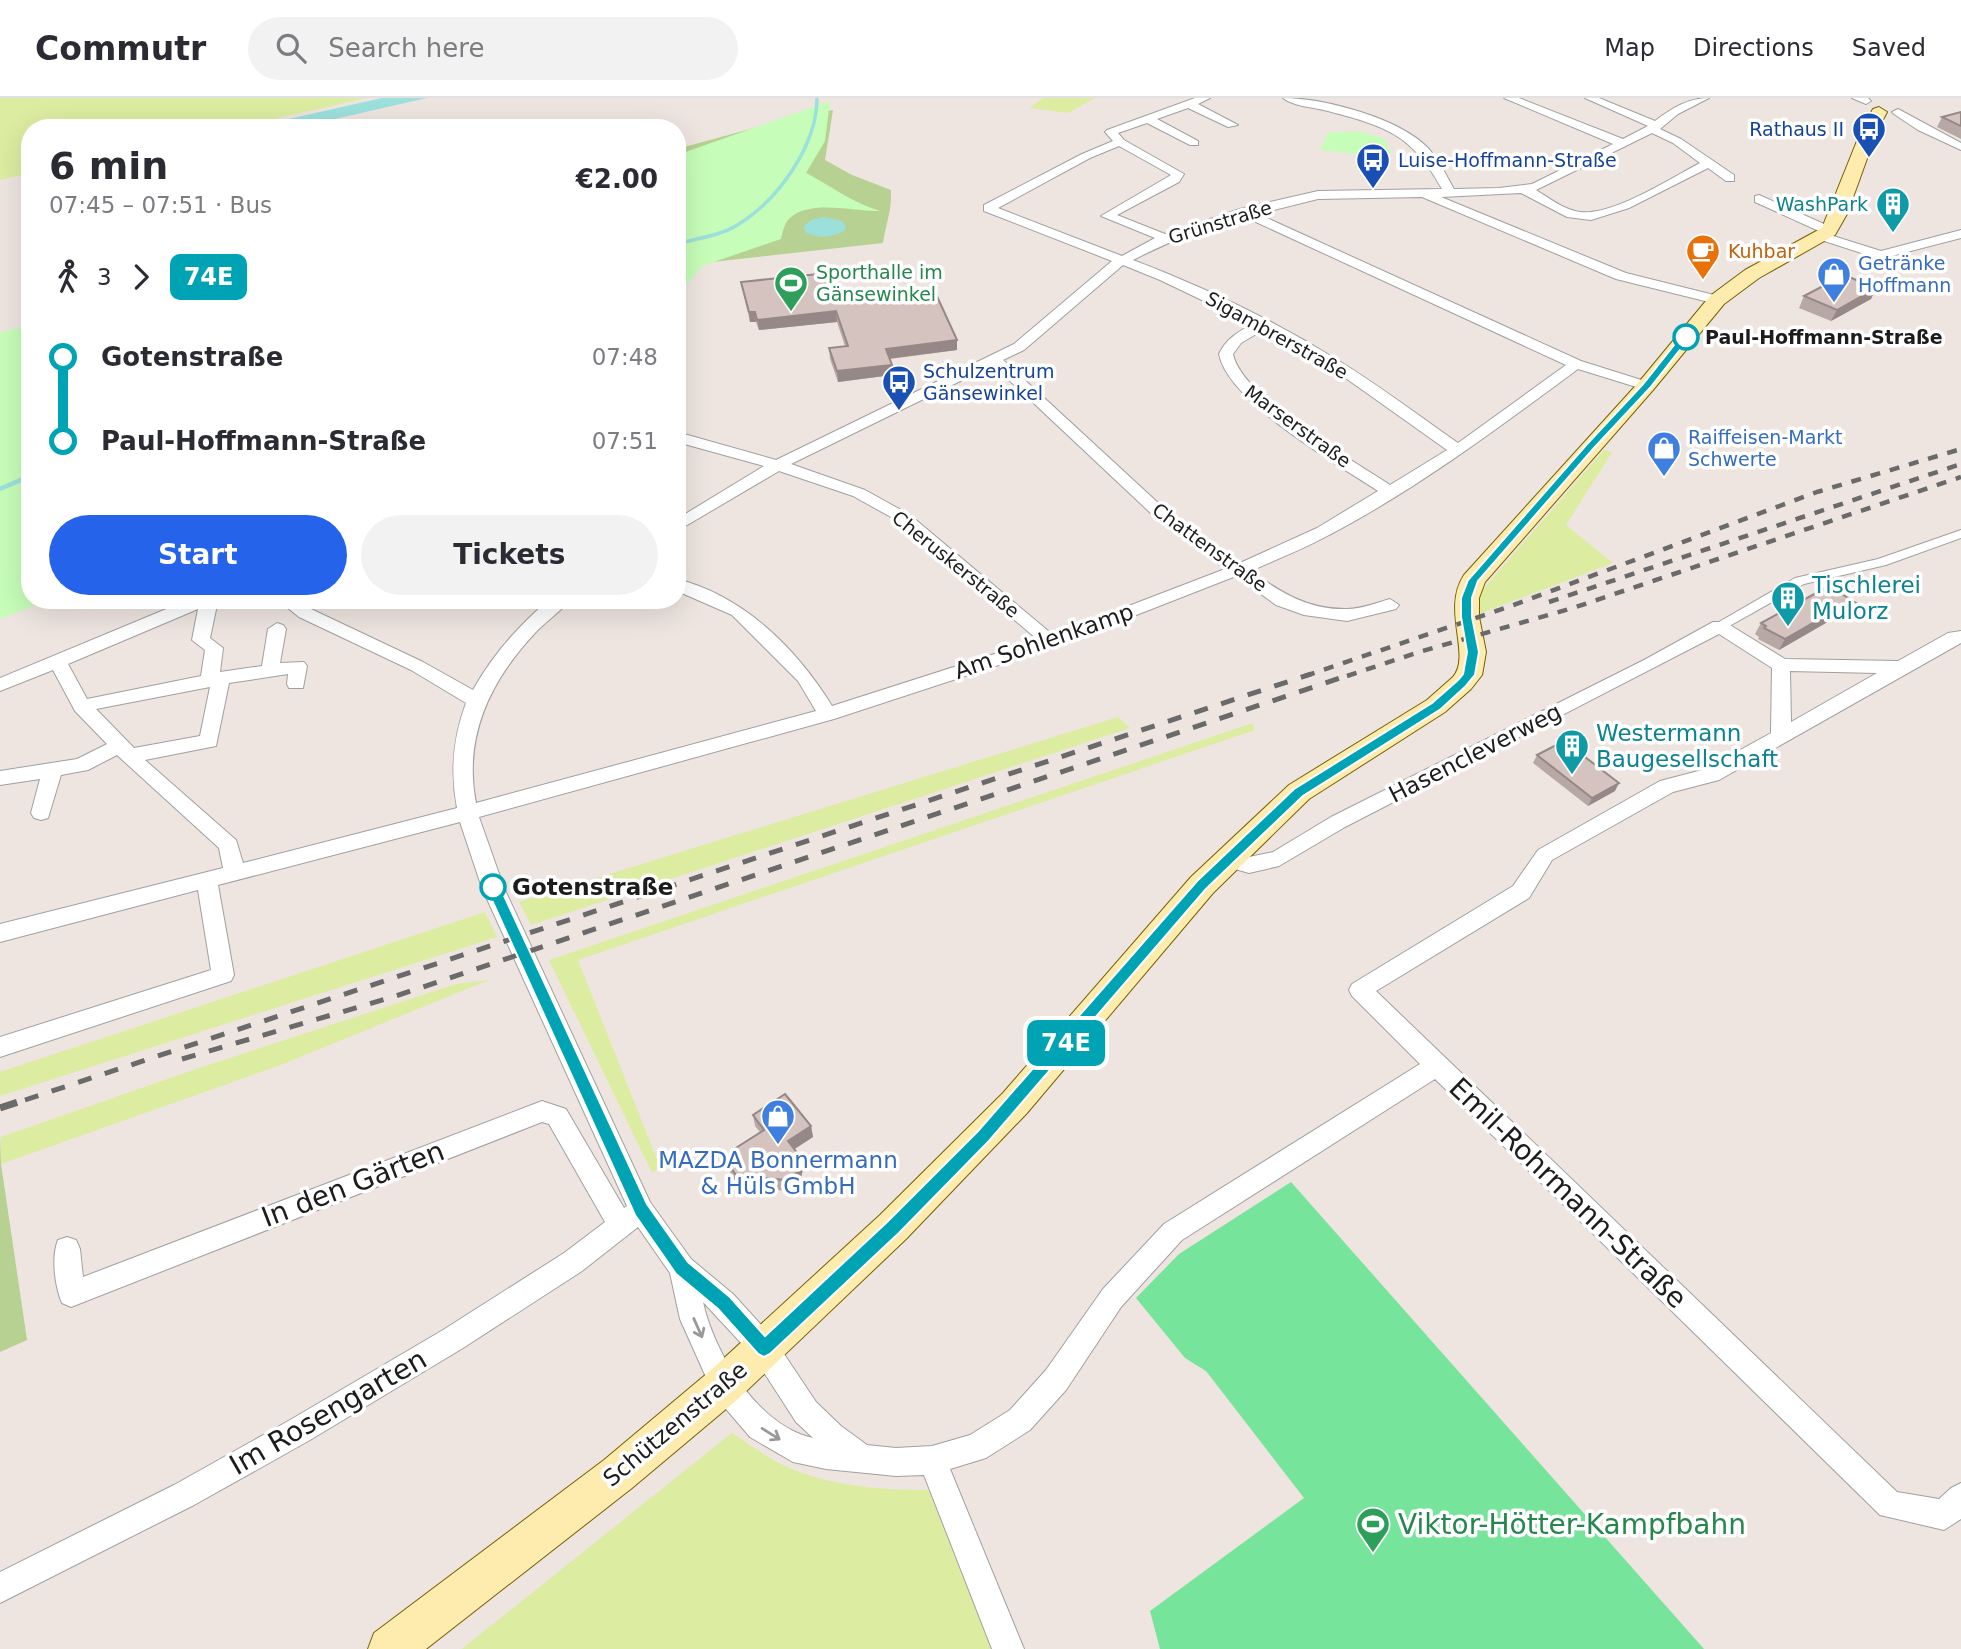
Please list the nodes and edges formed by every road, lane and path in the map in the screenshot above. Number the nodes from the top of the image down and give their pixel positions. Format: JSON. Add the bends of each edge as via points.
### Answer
{"nodes":[{"id":1,"x":1205,"y":98,"type":"edge"},
{"id":2,"x":1288,"y":98,"type":"edge"},
{"id":3,"x":1508,"y":98,"type":"edge"},
{"id":4,"x":1590,"y":98,"type":"edge"},
{"id":5,"x":1704,"y":98,"type":"edge"},
{"id":6,"x":1187,"y":103,"type":"junction"},
{"id":7,"x":1878,"y":103,"type":"edge"},
{"id":8,"x":1146,"y":118,"type":"junction"},
{"id":9,"x":1232,"y":125,"type":"dead end"},
{"id":10,"x":1655,"y":128,"type":"junction"},
{"id":11,"x":1120,"y":142,"type":"junction"},
{"id":12,"x":1194,"y":143,"type":"dead end"},
{"id":13,"x":1622,"y":143,"type":"junction"},
{"id":14,"x":1961,"y":147,"type":"edge"},
{"id":15,"x":1708,"y":163,"type":"junction"},
{"id":16,"x":1730,"y":178,"type":"dead end"},
{"id":17,"x":1524,"y":189,"type":"junction"},
{"id":18,"x":1450,"y":192,"type":"junction"},
{"id":19,"x":1421,"y":193,"type":"junction"},
{"id":20,"x":1759,"y":199,"type":"dead end"},
{"id":21,"x":1244,"y":212,"type":"junction"},
{"id":22,"x":1826,"y":233,"type":"junction"},
{"id":23,"x":1961,"y":234,"type":"edge"},
{"id":24,"x":1165,"y":239,"type":"junction"},
{"id":25,"x":1121,"y":260,"type":"junction"},
{"id":26,"x":1717,"y":300,"type":"junction"},
{"id":27,"x":1263,"y":324,"type":"junction"},
{"id":28,"x":995,"y":360,"type":"junction"},
{"id":29,"x":1576,"y":364,"type":"junction"},
{"id":30,"x":1646,"y":386,"type":"junction"},
{"id":31,"x":686,"y":440,"type":"edge"},
{"id":32,"x":1458,"y":450,"type":"junction"},
{"id":33,"x":777,"y":465,"type":"junction"},
{"id":34,"x":1390,"y":492,"type":"junction"},
{"id":35,"x":686,"y":521,"type":"edge"},
{"id":36,"x":1961,"y":534,"type":"edge"},
{"id":37,"x":1240,"y":569,"type":"junction"},
{"id":38,"x":686,"y":588,"type":"edge"},
{"id":39,"x":1390,"y":605,"type":"dead end"},
{"id":40,"x":184,"y":609,"type":"edge"},
{"id":41,"x":205,"y":609,"type":"edge"},
{"id":42,"x":299,"y":609,"type":"edge"},
{"id":43,"x":551,"y":609,"type":"edge"},
{"id":44,"x":1719,"y":626,"type":"junction"},
{"id":45,"x":277,"y":629,"type":"dead end"},
{"id":46,"x":1961,"y":637,"type":"edge"},
{"id":47,"x":1051,"y":642,"type":"junction"},
{"id":48,"x":57,"y":660,"type":"junction"},
{"id":49,"x":1781,"y":665,"type":"junction"},
{"id":50,"x":1900,"y":667,"type":"junction"},
{"id":51,"x":270,"y":670,"type":"junction"},
{"id":52,"x":215,"y":679,"type":"junction"},
{"id":53,"x":296,"y":684,"type":"dead end"},
{"id":54,"x":0,"y":685,"type":"edge"},
{"id":55,"x":476,"y":699,"type":"junction"},
{"id":56,"x":82,"y":706,"type":"junction"},
{"id":57,"x":827,"y":714,"type":"junction"},
{"id":58,"x":1782,"y":735,"type":"junction"},
{"id":59,"x":125,"y":751,"type":"junction"},
{"id":60,"x":52,"y":770,"type":"junction"},
{"id":61,"x":0,"y":778,"type":"edge"},
{"id":62,"x":41,"y":813,"type":"dead end"},
{"id":63,"x":467,"y":813,"type":"junction"},
{"id":64,"x":1228,"y":859,"type":"junction"},
{"id":65,"x":235,"y":873,"type":"junction"},
{"id":66,"x":207,"y":880,"type":"junction"},
{"id":67,"x":0,"y":933,"type":"edge"},
{"id":68,"x":0,"y":1047,"type":"edge"},
{"id":69,"x":1437,"y":1066,"type":"junction"},
{"id":70,"x":631,"y":1219,"type":"junction"},
{"id":71,"x":67,"y":1250,"type":"dead end"},
{"id":72,"x":682,"y":1268,"type":"junction"},
{"id":73,"x":764,"y":1348,"type":"junction"},
{"id":74,"x":724,"y":1385,"type":"junction"},
{"id":75,"x":861,"y":1458,"type":"junction"},
{"id":76,"x":932,"y":1460,"type":"junction"},
{"id":77,"x":1961,"y":1498,"type":"edge"},
{"id":78,"x":0,"y":1588,"type":"edge"},
{"id":79,"x":390,"y":1649,"type":"edge"},
{"id":80,"x":1008,"y":1649,"type":"edge"}],
"edges":[{"from":1,"to":6,"type":"street"},
{"from":2,"to":18,"type":"street","via":[[1402,134],[1424,151]]},
{"from":3,"to":13,"type":"street"},
{"from":4,"to":10,"type":"street"},
{"from":5,"to":10,"type":"street","name":"Grünstraße","via":[[1674,112]]},
{"from":6,"to":8,"type":"street"},
{"from":6,"to":9,"type":"street"},
{"from":7,"to":14,"type":"street"},
{"from":7,"to":22,"type":"main road","via":[[1838,214]]},
{"from":8,"to":11,"type":"street","via":[[1111,132]]},
{"from":8,"to":12,"type":"street"},
{"from":10,"to":13,"type":"street","name":"Grünstraße"},
{"from":10,"to":15,"type":"street"},
{"from":11,"to":24,"type":"street","via":[[1178,174],[1107,216]]},
{"from":11,"to":25,"type":"street","name":"Sigambrerstraße","via":[[988,208]]},
{"from":13,"to":17,"type":"street","name":"Grünstraße"},
{"from":15,"to":16,"type":"street"},
{"from":15,"to":17,"type":"street","via":[[1598,215],[1577,216]]},
{"from":17,"to":18,"type":"street","name":"Grünstraße"},
{"from":18,"to":19,"type":"street","name":"Grünstraße"},
{"from":19,"to":21,"type":"street","name":"Grünstraße","via":[[1318,195]]},
{"from":19,"to":26,"type":"street","via":[[1621,276]]},
{"from":20,"to":22,"type":"street"},
{"from":21,"to":24,"type":"street","name":"Grünstraße"},
{"from":21,"to":29,"type":"street"},
{"from":22,"to":23,"type":"street","via":[[1880,254]]},
{"from":22,"to":26,"type":"main road","via":[[1752,274]]},
{"from":24,"to":25,"type":"street","name":"Grünstraße"},
{"from":25,"to":27,"type":"street","name":"Sigambrerstraße"},
{"from":25,"to":28,"type":"street","name":"Grünstraße","via":[[1037,334]]},
{"from":26,"to":30,"type":"main road"},
{"from":27,"to":32,"type":"street","name":"Sigambrerstraße","via":[[1335,363]]},
{"from":27,"to":34,"type":"street","name":"Marserstraße","via":[[1234,341],[1225,355],[1235,380],[1303,435]]},
{"from":28,"to":33,"type":"street","name":"Grünstraße"},
{"from":28,"to":37,"type":"street","name":"Chattenstraße","via":[[1163,516]]},
{"from":29,"to":30,"type":"street"},
{"from":29,"to":32,"type":"street","name":"Am Sohlenkamp"},
{"from":30,"to":64,"type":"main road","name":"Schützenstraße","via":[[1473,580],[1466,617],[1473,652],[1469,675],[1451,694],[1299,792]]},
{"from":31,"to":33,"type":"street"},
{"from":32,"to":34,"type":"street","name":"Am Sohlenkamp"},
{"from":33,"to":35,"type":"street","name":"Grünstraße"},
{"from":33,"to":47,"type":"street","name":"Cheruskerstraße","via":[[859,493],[904,518]]},
{"from":34,"to":37,"type":"street","name":"Am Sohlenkamp","via":[[1322,532]]},
{"from":36,"to":44,"type":"street","name":"Hasencleverweg","via":[[1882,562],[1800,581]]},
{"from":37,"to":39,"type":"street","name":"Chattenstraße","via":[[1282,601],[1304,609],[1347,615]]},
{"from":37,"to":47,"type":"street","name":"Am Sohlenkamp"},
{"from":38,"to":57,"type":"street","via":[[738,611],[805,677]]},
{"from":40,"to":48,"type":"street"},
{"from":41,"to":52,"type":"street","via":[[201,640],[214,648]]},
{"from":42,"to":55,"type":"street"},
{"from":43,"to":55,"type":"street","via":[[497,665]]},
{"from":44,"to":49,"type":"street"},
{"from":44,"to":64,"type":"street","name":"Hasencleverweg","via":[[1338,822],[1279,858],[1249,865]]},
{"from":45,"to":51,"type":"street"},
{"from":46,"to":50,"type":"street"},
{"from":47,"to":57,"type":"street","name":"Am Sohlenkamp"},
{"from":48,"to":54,"type":"street"},
{"from":48,"to":56,"type":"street"},
{"from":49,"to":50,"type":"street"},
{"from":49,"to":58,"type":"street"},
{"from":50,"to":58,"type":"street"},
{"from":51,"to":52,"type":"street"},
{"from":51,"to":53,"type":"street","via":[[298,666]]},
{"from":52,"to":56,"type":"street"},
{"from":52,"to":59,"type":"street","via":[[209,741]]},
{"from":55,"to":63,"type":"street","via":[[461,762]]},
{"from":56,"to":59,"type":"street"},
{"from":57,"to":63,"type":"street","name":"Am Sohlenkamp"},
{"from":58,"to":69,"type":"street","via":[[1712,775],[1667,786],[1545,855],[1521,892],[1360,990]]},
{"from":59,"to":60,"type":"street"},
{"from":59,"to":65,"type":"street","via":[[229,845]]},
{"from":60,"to":61,"type":"street"},
{"from":60,"to":62,"type":"street"},
{"from":63,"to":65,"type":"street"},
{"from":63,"to":70,"type":"street","via":[[493,888]]},
{"from":64,"to":73,"type":"main road","name":"Schützenstraße","via":[[984,1136]]},
{"from":65,"to":66,"type":"street"},
{"from":66,"to":67,"type":"street"},
{"from":66,"to":68,"type":"street","via":[[222,975]]},
{"from":69,"to":76,"type":"street","name":"Emil-Rohrmann-Straße","via":[[1173,1232],[1112,1298],[1056,1380],[1020,1420],[976,1448]]},
{"from":69,"to":77,"type":"street","name":"Emil-Rohrmann-Straße","via":[[1890,1505],[1944,1515]]},
{"from":70,"to":71,"type":"street","name":"In den Gärten","via":[[558,1116],[541,1111],[71,1294]]},
{"from":70,"to":72,"type":"street"},
{"from":70,"to":78,"type":"street","name":"Im Rosengarten","via":[[453,1339],[300,1430]]},
{"from":72,"to":73,"type":"street","via":[[724,1303]]},
{"from":72,"to":74,"type":"street","one_way":true,"via":[[693,1319]]},
{"from":73,"to":74,"type":"main road","name":"Schützenstraße"},
{"from":73,"to":75,"type":"street","name":"Emil-Rohrmann-Straße","via":[[806,1412]]},
{"from":74,"to":75,"type":"street","name":"Emil-Rohrmann-Straße","one_way":true,"via":[[760,1427],[793,1448]]},
{"from":74,"to":79,"type":"main road","name":"Schützenstraße","via":[[618,1474]]},
{"from":75,"to":76,"type":"street","name":"Emil-Rohrmann-Straße"},
{"from":76,"to":80,"type":"street"}]}
